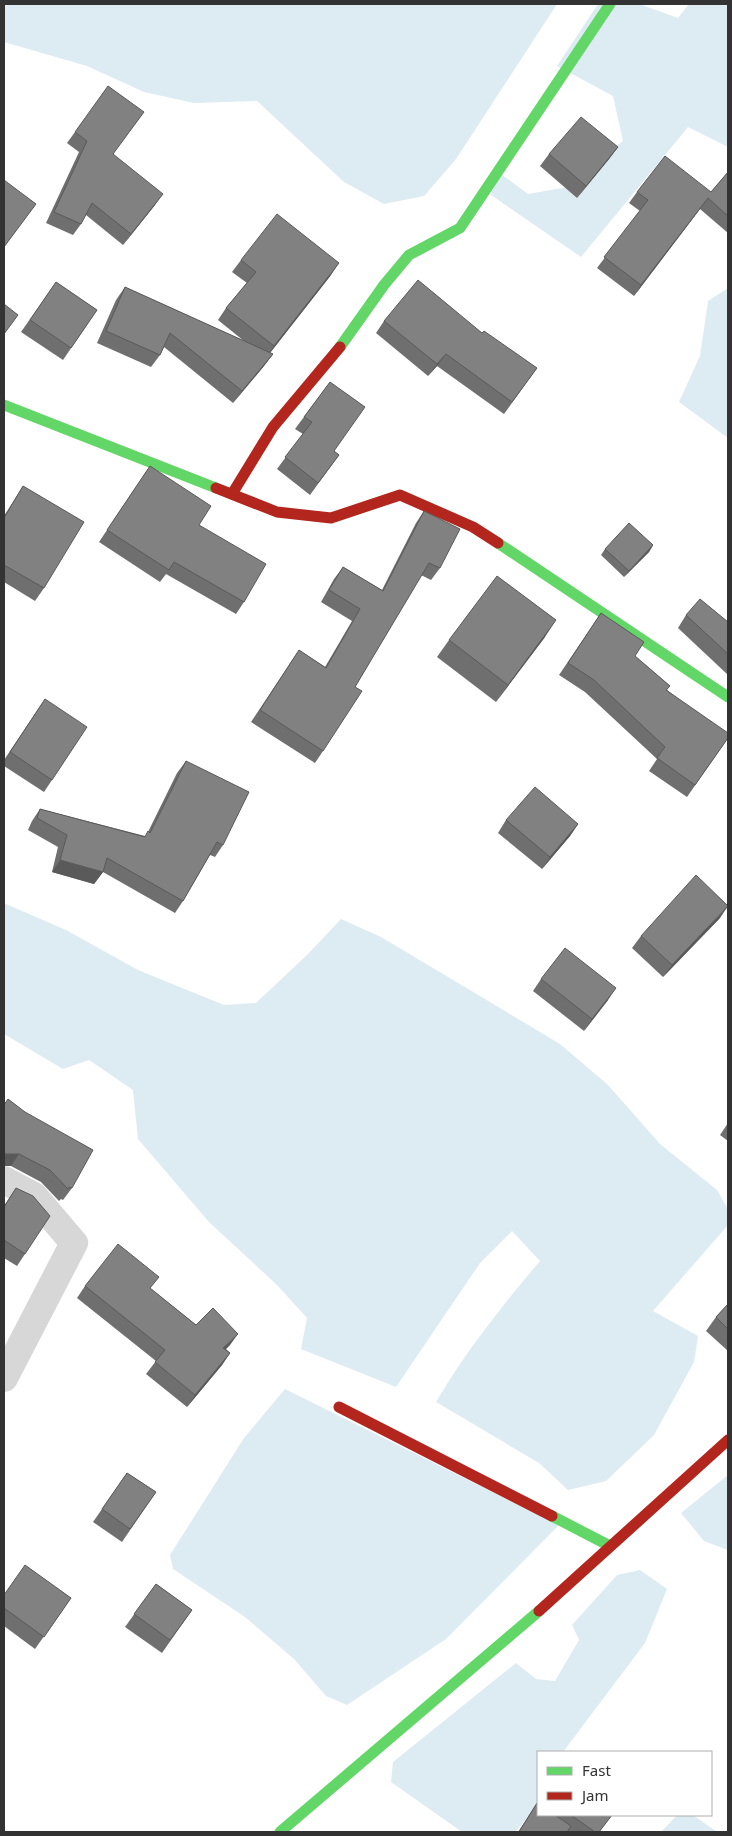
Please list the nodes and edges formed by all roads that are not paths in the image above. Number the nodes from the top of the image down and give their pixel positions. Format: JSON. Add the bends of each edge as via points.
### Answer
{"nodes":[{"id":1,"x":610,"y":4,"type":"edge"},
{"id":2,"x":4,"y":405,"type":"edge"},
{"id":3,"x":232,"y":494,"type":"junction"},
{"id":4,"x":728,"y":698,"type":"edge"},
{"id":5,"x":4,"y":1180,"type":"edge"},
{"id":6,"x":4,"y":1378,"type":"edge"},
{"id":7,"x":339,"y":1407,"type":"dead end"},
{"id":8,"x":728,"y":1440,"type":"edge"},
{"id":9,"x":610,"y":1546,"type":"junction"},
{"id":10,"x":280,"y":1832,"type":"edge"}],
"edges":[{"from":1,"to":3,"type":"street","via":[[460,228],[409,255],[330,360],[273,427]]},
{"from":2,"to":3,"type":"street"},
{"from":3,"to":4,"type":"street","via":[[277,512],[331,518],[400,495],[473,527]]},
{"from":5,"to":6,"type":"street","via":[[34,1196],[74,1243]]},
{"from":7,"to":9,"type":"street"},
{"from":8,"to":9,"type":"street"},
{"from":9,"to":10,"type":"street","via":[[547,1605]]}]}
